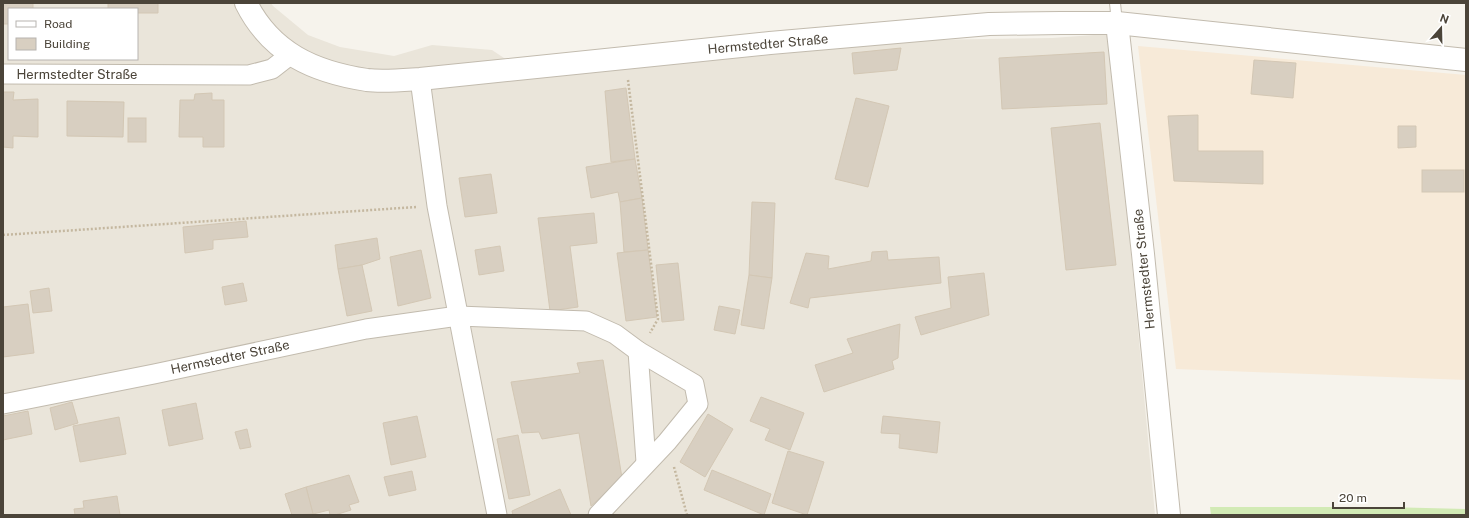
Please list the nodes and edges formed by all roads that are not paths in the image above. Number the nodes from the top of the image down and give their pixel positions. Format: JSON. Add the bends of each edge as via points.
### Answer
{"nodes":[{"id":1,"x":246,"y":3,"type":"edge"},
{"id":2,"x":1116,"y":13,"type":"edge"},
{"id":3,"x":290,"y":55,"type":"junction"},
{"id":4,"x":1466,"y":60,"type":"edge"},
{"id":5,"x":3,"y":74,"type":"edge"},
{"id":6,"x":420,"y":79,"type":"junction"},
{"id":7,"x":458,"y":316,"type":"junction"},
{"id":8,"x":638,"y":351,"type":"junction"},
{"id":9,"x":3,"y":404,"type":"edge"},
{"id":10,"x":646,"y":462,"type":"junction"},
{"id":11,"x":497,"y":515,"type":"edge"},
{"id":12,"x":598,"y":515,"type":"edge"},
{"id":13,"x":1169,"y":515,"type":"edge"}],
"edges":[{"from":1,"to":3,"type":"street","name":"Hermstedter Straße","via":[[252,16],[270,38]]},
{"from":2,"to":4,"type":"street","name":"Hermstedter Straße"},
{"from":2,"to":6,"type":"street","name":"Hermstedter Straße","via":[[1061,23],[989,24],[770,43]]},
{"from":2,"to":13,"type":"street","name":"Hermstedter Straße"},
{"from":3,"to":5,"type":"street","name":"Hermstedter Straße","via":[[272,69],[249,75]]},
{"from":3,"to":6,"type":"street","name":"Hermstedter Straße","via":[[325,71],[369,80]]},
{"from":6,"to":7,"type":"street","via":[[437,206]]},
{"from":7,"to":8,"type":"street","name":"Hermstedter Straße","via":[[586,321],[615,334]]},
{"from":7,"to":9,"type":"street","name":"Hermstedter Straße","via":[[366,329]]},
{"from":7,"to":11,"type":"street"},
{"from":8,"to":10,"type":"street"},
{"from":8,"to":10,"type":"street","name":"Hermstedter Straße","via":[[694,384],[698,404],[667,442]]},
{"from":10,"to":12,"type":"street","name":"Hermstedter Straße"}]}
